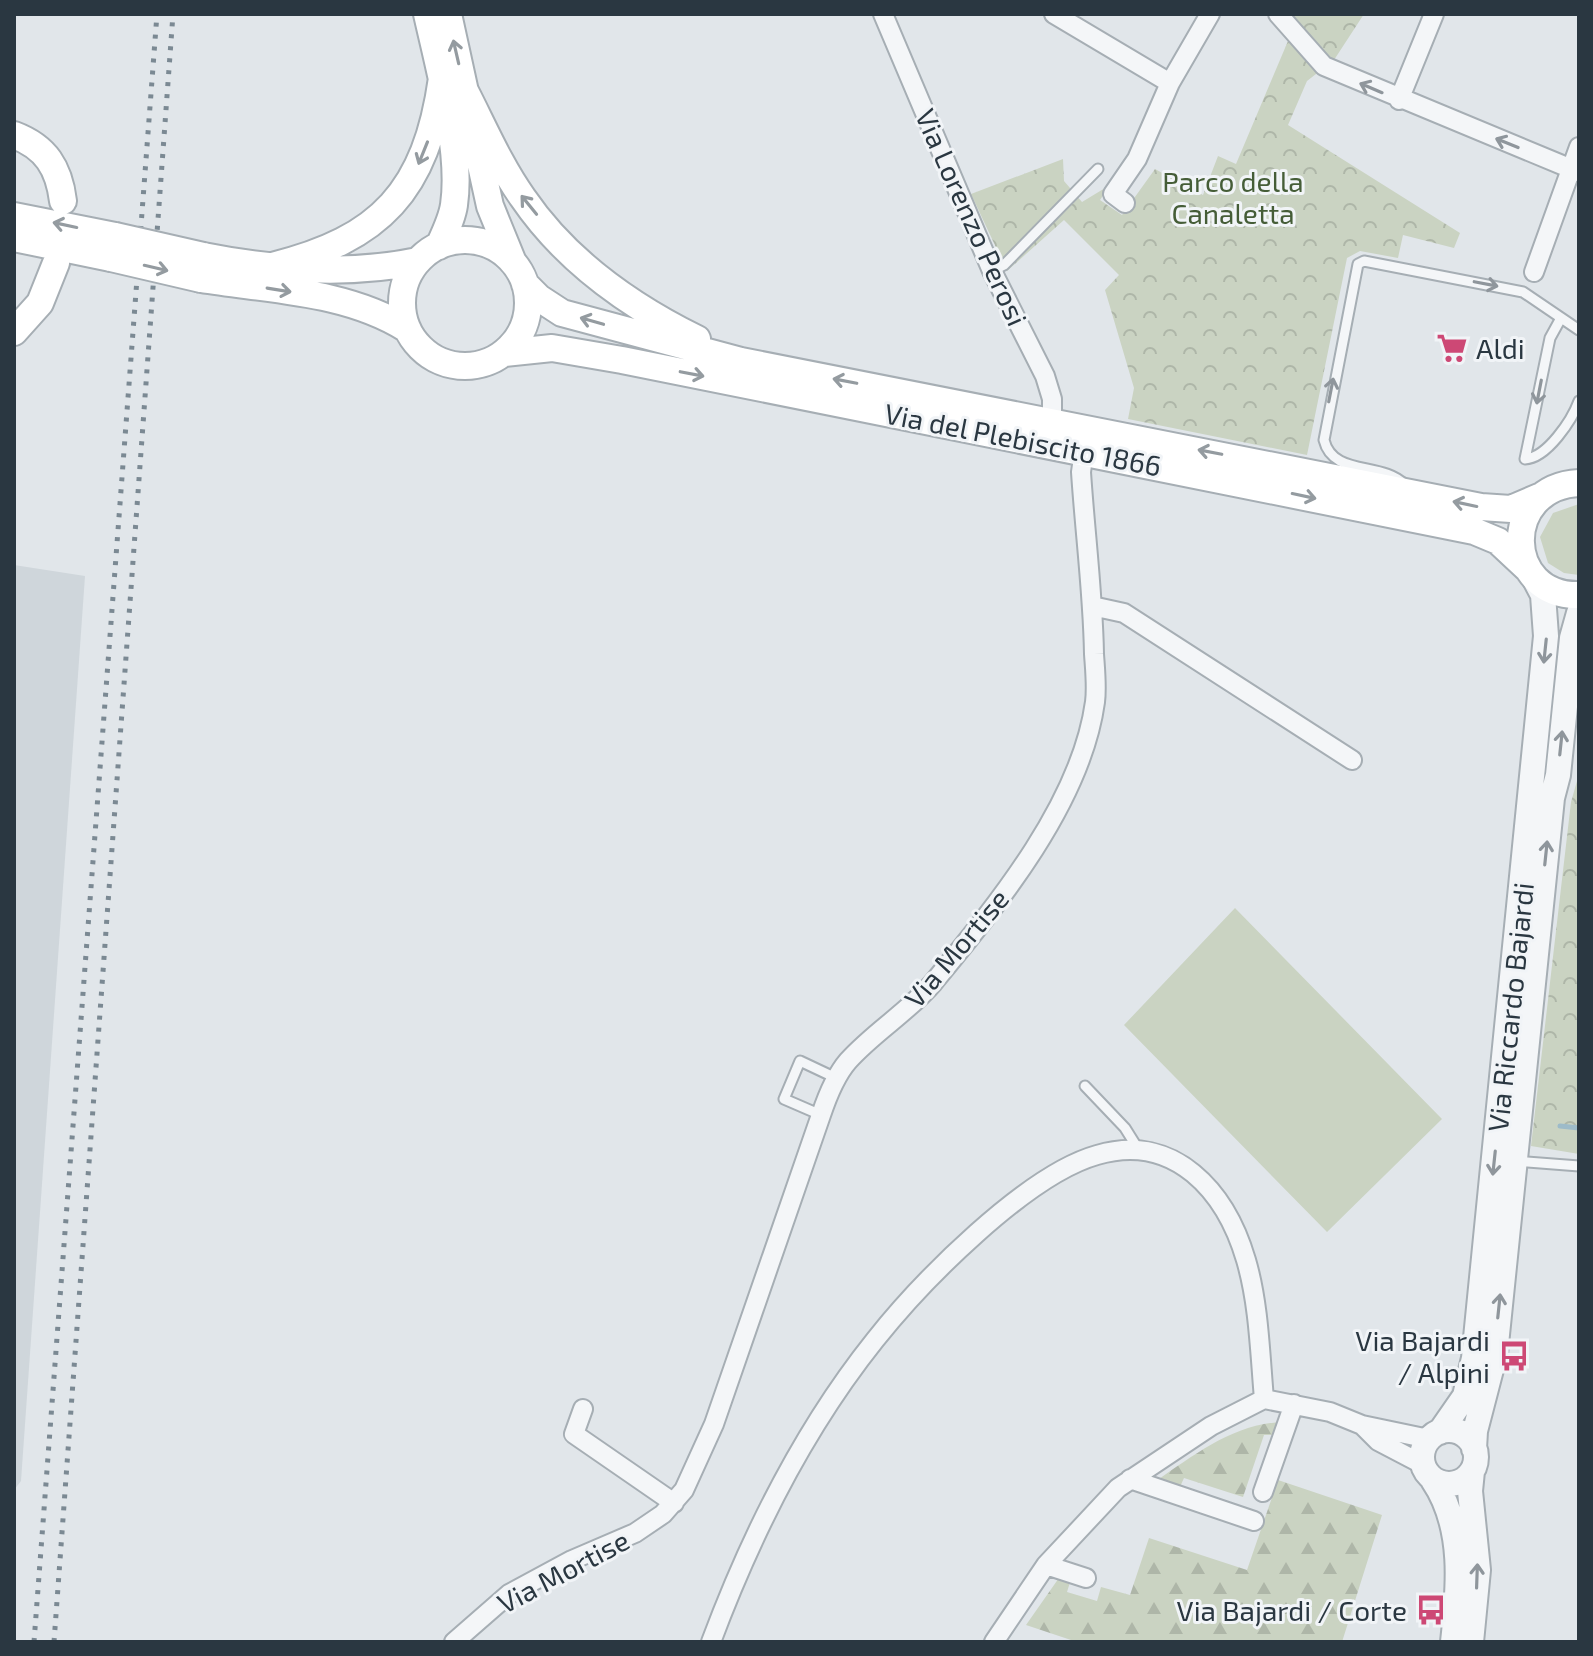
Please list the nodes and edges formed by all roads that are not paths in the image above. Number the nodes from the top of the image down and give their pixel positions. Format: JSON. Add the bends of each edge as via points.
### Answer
{"nodes":[{"id":1,"x":427,"y":14,"type":"edge"},
{"id":2,"x":448,"y":14,"type":"edge"},
{"id":3,"x":883,"y":14,"type":"edge"},
{"id":4,"x":1054,"y":14,"type":"edge"},
{"id":5,"x":1210,"y":14,"type":"edge"},
{"id":6,"x":1278,"y":14,"type":"edge"},
{"id":7,"x":1434,"y":14,"type":"edge"},
{"id":8,"x":442,"y":78,"type":"junction"},
{"id":9,"x":1170,"y":83,"type":"junction"},
{"id":10,"x":465,"y":91,"type":"junction"},
{"id":11,"x":1399,"y":100,"type":"junction"},
{"id":12,"x":14,"y":135,"type":"edge"},
{"id":13,"x":1579,"y":147,"type":"edge"},
{"id":14,"x":1098,"y":169,"type":"dead end"},
{"id":15,"x":1575,"y":171,"type":"edge"},
{"id":16,"x":63,"y":201,"type":"dead end"},
{"id":17,"x":1125,"y":203,"type":"dead end"},
{"id":18,"x":14,"y":216,"type":"edge"},
{"id":19,"x":14,"y":238,"type":"edge"},
{"id":20,"x":113,"y":247,"type":"junction"},
{"id":21,"x":428,"y":254,"type":"junction"},
{"id":22,"x":512,"y":260,"type":"junction"},
{"id":23,"x":56,"y":263,"type":"dead end"},
{"id":24,"x":272,"y":266,"type":"junction"},
{"id":25,"x":202,"y":267,"type":"junction"},
{"id":26,"x":992,"y":271,"type":"junction"},
{"id":27,"x":1534,"y":272,"type":"joint"},
{"id":28,"x":525,"y":284,"type":"junction"},
{"id":29,"x":1523,"y":292,"type":"junction"},
{"id":30,"x":1561,"y":318,"type":"junction"},
{"id":31,"x":407,"y":329,"type":"junction"},
{"id":32,"x":1579,"y":330,"type":"edge"},
{"id":33,"x":14,"y":332,"type":"edge"},
{"id":34,"x":505,"y":353,"type":"junction"},
{"id":35,"x":741,"y":361,"type":"junction"},
{"id":36,"x":1579,"y":401,"type":"edge"},
{"id":37,"x":1052,"y":421,"type":"junction"},
{"id":38,"x":1084,"y":451,"type":"junction"},
{"id":39,"x":1579,"y":483,"type":"edge"},
{"id":40,"x":1413,"y":493,"type":"junction"},
{"id":41,"x":1539,"y":497,"type":"junction"},
{"id":42,"x":1530,"y":572,"type":"junction"},
{"id":43,"x":1579,"y":595,"type":"edge"},
{"id":44,"x":1092,"y":606,"type":"junction"},
{"id":45,"x":1579,"y":613,"type":"edge"},
{"id":46,"x":1352,"y":760,"type":"dead end"},
{"id":47,"x":837,"y":1078,"type":"junction"},
{"id":48,"x":1085,"y":1086,"type":"dead end"},
{"id":49,"x":821,"y":1115,"type":"junction"},
{"id":50,"x":1140,"y":1152,"type":"junction"},
{"id":51,"x":1514,"y":1161,"type":"junction"},
{"id":52,"x":1579,"y":1166,"type":"edge"},
{"id":53,"x":1264,"y":1399,"type":"junction"},
{"id":54,"x":1294,"y":1404,"type":"junction"},
{"id":55,"x":583,"y":1409,"type":"dead end"},
{"id":56,"x":1362,"y":1425,"type":"junction"},
{"id":57,"x":1434,"y":1435,"type":"junction"},
{"id":58,"x":1473,"y":1460,"type":"junction"},
{"id":59,"x":1428,"y":1472,"type":"junction"},
{"id":60,"x":1130,"y":1479,"type":"junction"},
{"id":61,"x":1263,"y":1492,"type":"dead end"},
{"id":62,"x":674,"y":1503,"type":"junction"},
{"id":63,"x":1254,"y":1521,"type":"dead end"},
{"id":64,"x":1046,"y":1565,"type":"junction"},
{"id":65,"x":1086,"y":1578,"type":"dead end"},
{"id":66,"x":454,"y":1642,"type":"edge"},
{"id":67,"x":711,"y":1642,"type":"edge"},
{"id":68,"x":994,"y":1642,"type":"edge"},
{"id":69,"x":1453,"y":1642,"type":"edge"},
{"id":70,"x":1471,"y":1642,"type":"edge"}],
"edges":[{"from":1,"to":8,"type":"main road"},
{"from":10,"to":2,"type":"main road","one_way":true},
{"from":3,"to":26,"type":"street","name":"Via Lorenzo Perosi"},
{"from":4,"to":9,"type":"street"},
{"from":5,"to":9,"type":"street"},
{"from":11,"to":6,"type":"street","one_way":true,"via":[[1324,66]]},
{"from":7,"to":11,"type":"street"},
{"from":8,"to":21,"type":"main road","via":[[456,175],[454,206]]},
{"from":8,"to":24,"type":"main road","one_way":true,"via":[[436,120],[421,161],[383,214],[333,248]]},
{"from":9,"to":17,"type":"street","via":[[1137,159],[1113,194]]},
{"from":10,"to":22,"type":"main road","via":[[490,206]]},
{"from":35,"to":10,"type":"main road","one_way":true,"via":[[638,308],[570,253],[523,199]]},
{"from":15,"to":11,"type":"street","one_way":true},
{"from":12,"to":16,"type":"main road","via":[[54,164]]},
{"from":13,"to":15,"type":"street"},
{"from":14,"to":26,"type":"lane"},
{"from":15,"to":27,"type":"street"},
{"from":20,"to":18,"type":"main road","one_way":true},
{"from":19,"to":20,"type":"main road"},
{"from":20,"to":25,"type":"main road","bridge":true},
{"from":21,"to":22,"type":"main road","via":[[470,240]]},
{"from":21,"to":24,"type":"main road","via":[[347,270]]},
{"from":21,"to":31,"type":"main road","via":[[403,293]]},
{"from":22,"to":28,"type":"main road"},
{"from":23,"to":33,"type":"main road","via":[[40,303]]},
{"from":24,"to":25,"type":"main road"},
{"from":25,"to":31,"type":"main road","one_way":true,"via":[[369,308]]},
{"from":26,"to":37,"type":"street","name":"Via Lorenzo Perosi","via":[[1045,376]]},
{"from":27,"to":29,"type":"lane"},
{"from":28,"to":34,"type":"main road","via":[[523,329]]},
{"from":35,"to":28,"type":"main road","name":"Via del Plebiscito 1866","one_way":true,"via":[[562,313]]},
{"from":29,"to":30,"type":"lane"},
{"from":40,"to":29,"type":"lane","one_way":true,"via":[[1394,473],[1339,462],[1324,440],[1356,268],[1364,261]]},
{"from":30,"to":32,"type":"lane"},
{"from":30,"to":36,"type":"lane","one_way":true,"via":[[1550,338],[1525,459],[1542,453]]},
{"from":31,"to":34,"type":"main road","via":[[426,353],[453,366],[482,364]]},
{"from":34,"to":38,"type":"main road","name":"Via del Plebiscito 1866","one_way":true,"via":[[566,350]]},
{"from":37,"to":35,"type":"main road","name":"Via del Plebiscito 1866","one_way":true},
{"from":40,"to":37,"type":"main road","name":"Via del Plebiscito 1866","one_way":true},
{"from":38,"to":42,"type":"main road","name":"Via del Plebiscito 1866","one_way":true,"via":[[1474,531],[1498,541]]},
{"from":38,"to":44,"type":"street","name":"Via Mortise","via":[[1081,472]]},
{"from":39,"to":41,"type":"main road","name":"Via del Plebiscito 1866","via":[[1552,488]]},
{"from":41,"to":40,"type":"main road","name":"Via del Plebiscito 1866","one_way":true,"via":[[1497,510]]},
{"from":41,"to":42,"type":"main road","via":[[1522,523],[1522,554]]},
{"from":42,"to":43,"type":"main road","name":"Via del Plebiscito 1866","via":[[1556,592]]},
{"from":42,"to":57,"type":"street","name":"Via Riccardo Bajardi","one_way":true,"via":[[1543,595],[1546,636],[1474,1358],[1465,1396]]},
{"from":44,"to":46,"type":"street","via":[[1124,613]]},
{"from":44,"to":47,"type":"street","name":"Via Mortise","via":[[1095,701],[1086,742],[1035,846],[983,922],[922,996],[848,1061]]},
{"from":51,"to":45,"type":"street","name":"Via Riccardo Bajardi","one_way":true,"via":[[1552,798]]},
{"from":47,"to":49,"type":"street","name":"Via Mortise"},
{"from":47,"to":49,"type":"lane","via":[[800,1061],[784,1099]]},
{"from":48,"to":50,"type":"lane"},
{"from":49,"to":62,"type":"street","name":"Via Mortise","via":[[714,1424]]},
{"from":50,"to":53,"type":"street","via":[[1189,1167],[1206,1182],[1233,1228],[1246,1261]]},
{"from":50,"to":67,"type":"street","via":[[1097,1155],[1055,1174],[1002,1212],[875,1340],[791,1464],[736,1574]]},
{"from":51,"to":52,"type":"lane"},
{"from":58,"to":51,"type":"street","name":"Via Riccardo Bajardi","one_way":true,"via":[[1495,1354]]},
{"from":53,"to":54,"type":"street"},
{"from":53,"to":60,"type":"street"},
{"from":54,"to":56,"type":"street"},
{"from":54,"to":61,"type":"street"},
{"from":55,"to":62,"type":"street","via":[[574,1434]]},
{"from":56,"to":57,"type":"street"},
{"from":56,"to":59,"type":"street"},
{"from":57,"to":58,"type":"street","via":[[1461,1433]]},
{"from":57,"to":59,"type":"street","name":"Via Riccardo Bajardi","via":[[1422,1451]]},
{"from":58,"to":59,"type":"street","via":[[1455,1484]]},
{"from":70,"to":58,"type":"street","name":"Via Riccardo Bajardi","one_way":true,"via":[[1478,1570],[1470,1491]]},
{"from":59,"to":69,"type":"street","via":[[1442,1492],[1455,1532]]},
{"from":60,"to":63,"type":"street"},
{"from":60,"to":64,"type":"street"},
{"from":62,"to":66,"type":"street","name":"Via Mortise","via":[[635,1533],[509,1594]]},
{"from":64,"to":65,"type":"street"},
{"from":64,"to":68,"type":"street"}]}
